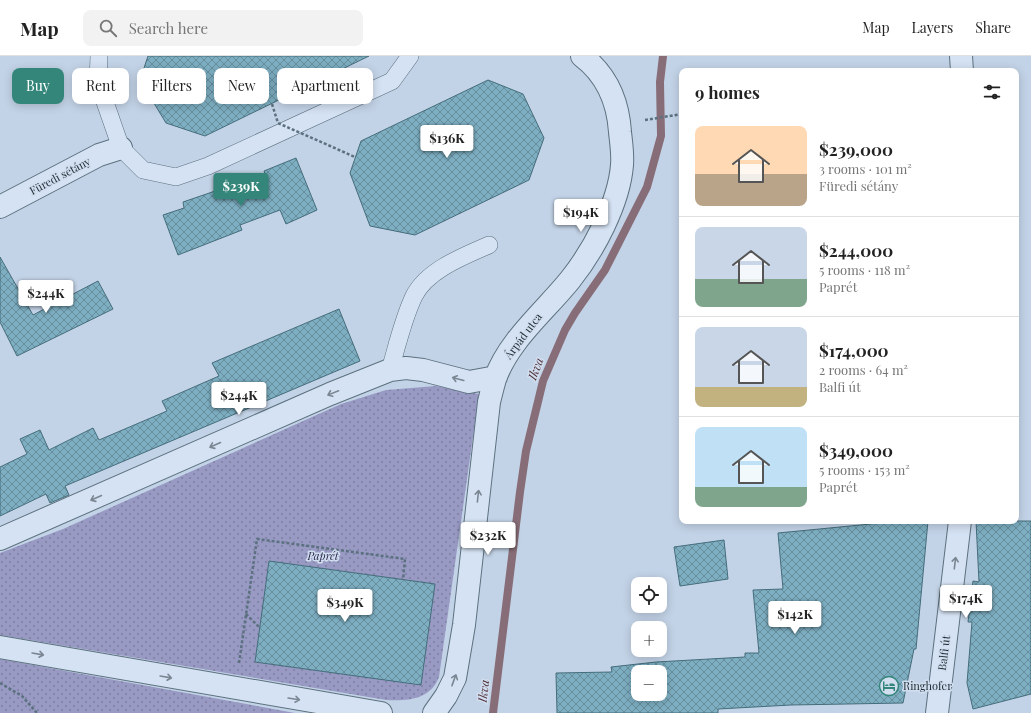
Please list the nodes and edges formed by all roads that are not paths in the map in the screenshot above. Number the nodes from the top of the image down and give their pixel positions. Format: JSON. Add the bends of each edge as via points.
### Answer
{"nodes":[{"id":1,"x":99,"y":56,"type":"edge"},
{"id":2,"x":410,"y":56,"type":"edge"},
{"id":3,"x":961,"y":56,"type":"edge"},
{"id":4,"x":590,"y":58,"type":"edge"},
{"id":5,"x":962,"y":68,"type":"edge"},
{"id":6,"x":121,"y":148,"type":"junction"},
{"id":7,"x":0,"y":207,"type":"edge"},
{"id":8,"x":489,"y":245,"type":"dead end"},
{"id":9,"x":390,"y":370,"type":"junction"},
{"id":10,"x":496,"y":377,"type":"junction"},
{"id":11,"x":960,"y":524,"type":"edge"},
{"id":12,"x":0,"y":539,"type":"edge"},
{"id":13,"x":0,"y":648,"type":"edge"},
{"id":14,"x":381,"y":713,"type":"edge"},
{"id":15,"x":434,"y":713,"type":"edge"},
{"id":16,"x":938,"y":713,"type":"edge"}],
"edges":[{"from":1,"to":6,"type":"lane","via":[[98,82]]},
{"from":2,"to":6,"type":"lane","via":[[392,81],[208,166],[176,177],[143,170]]},
{"from":3,"to":5,"type":"street"},
{"from":4,"to":10,"type":"street","name":"Árpád utca","via":[[606,78],[614,96],[620,126],[622,165],[614,201],[590,251],[571,279],[509,353]]},
{"from":6,"to":7,"type":"street","name":"Füredi sétány","via":[[99,155]]},
{"from":8,"to":9,"type":"lane","via":[[441,269],[414,295]]},
{"from":10,"to":9,"type":"street","one_way":true,"via":[[469,382],[423,370]]},
{"from":9,"to":12,"type":"street","one_way":true},
{"from":15,"to":10,"type":"street","name":"Árpád utca","one_way":true,"via":[[455,678],[464,625],[489,402]]},
{"from":16,"to":11,"type":"street","name":"Balfi út","one_way":true},
{"from":13,"to":14,"type":"street","one_way":true}]}
